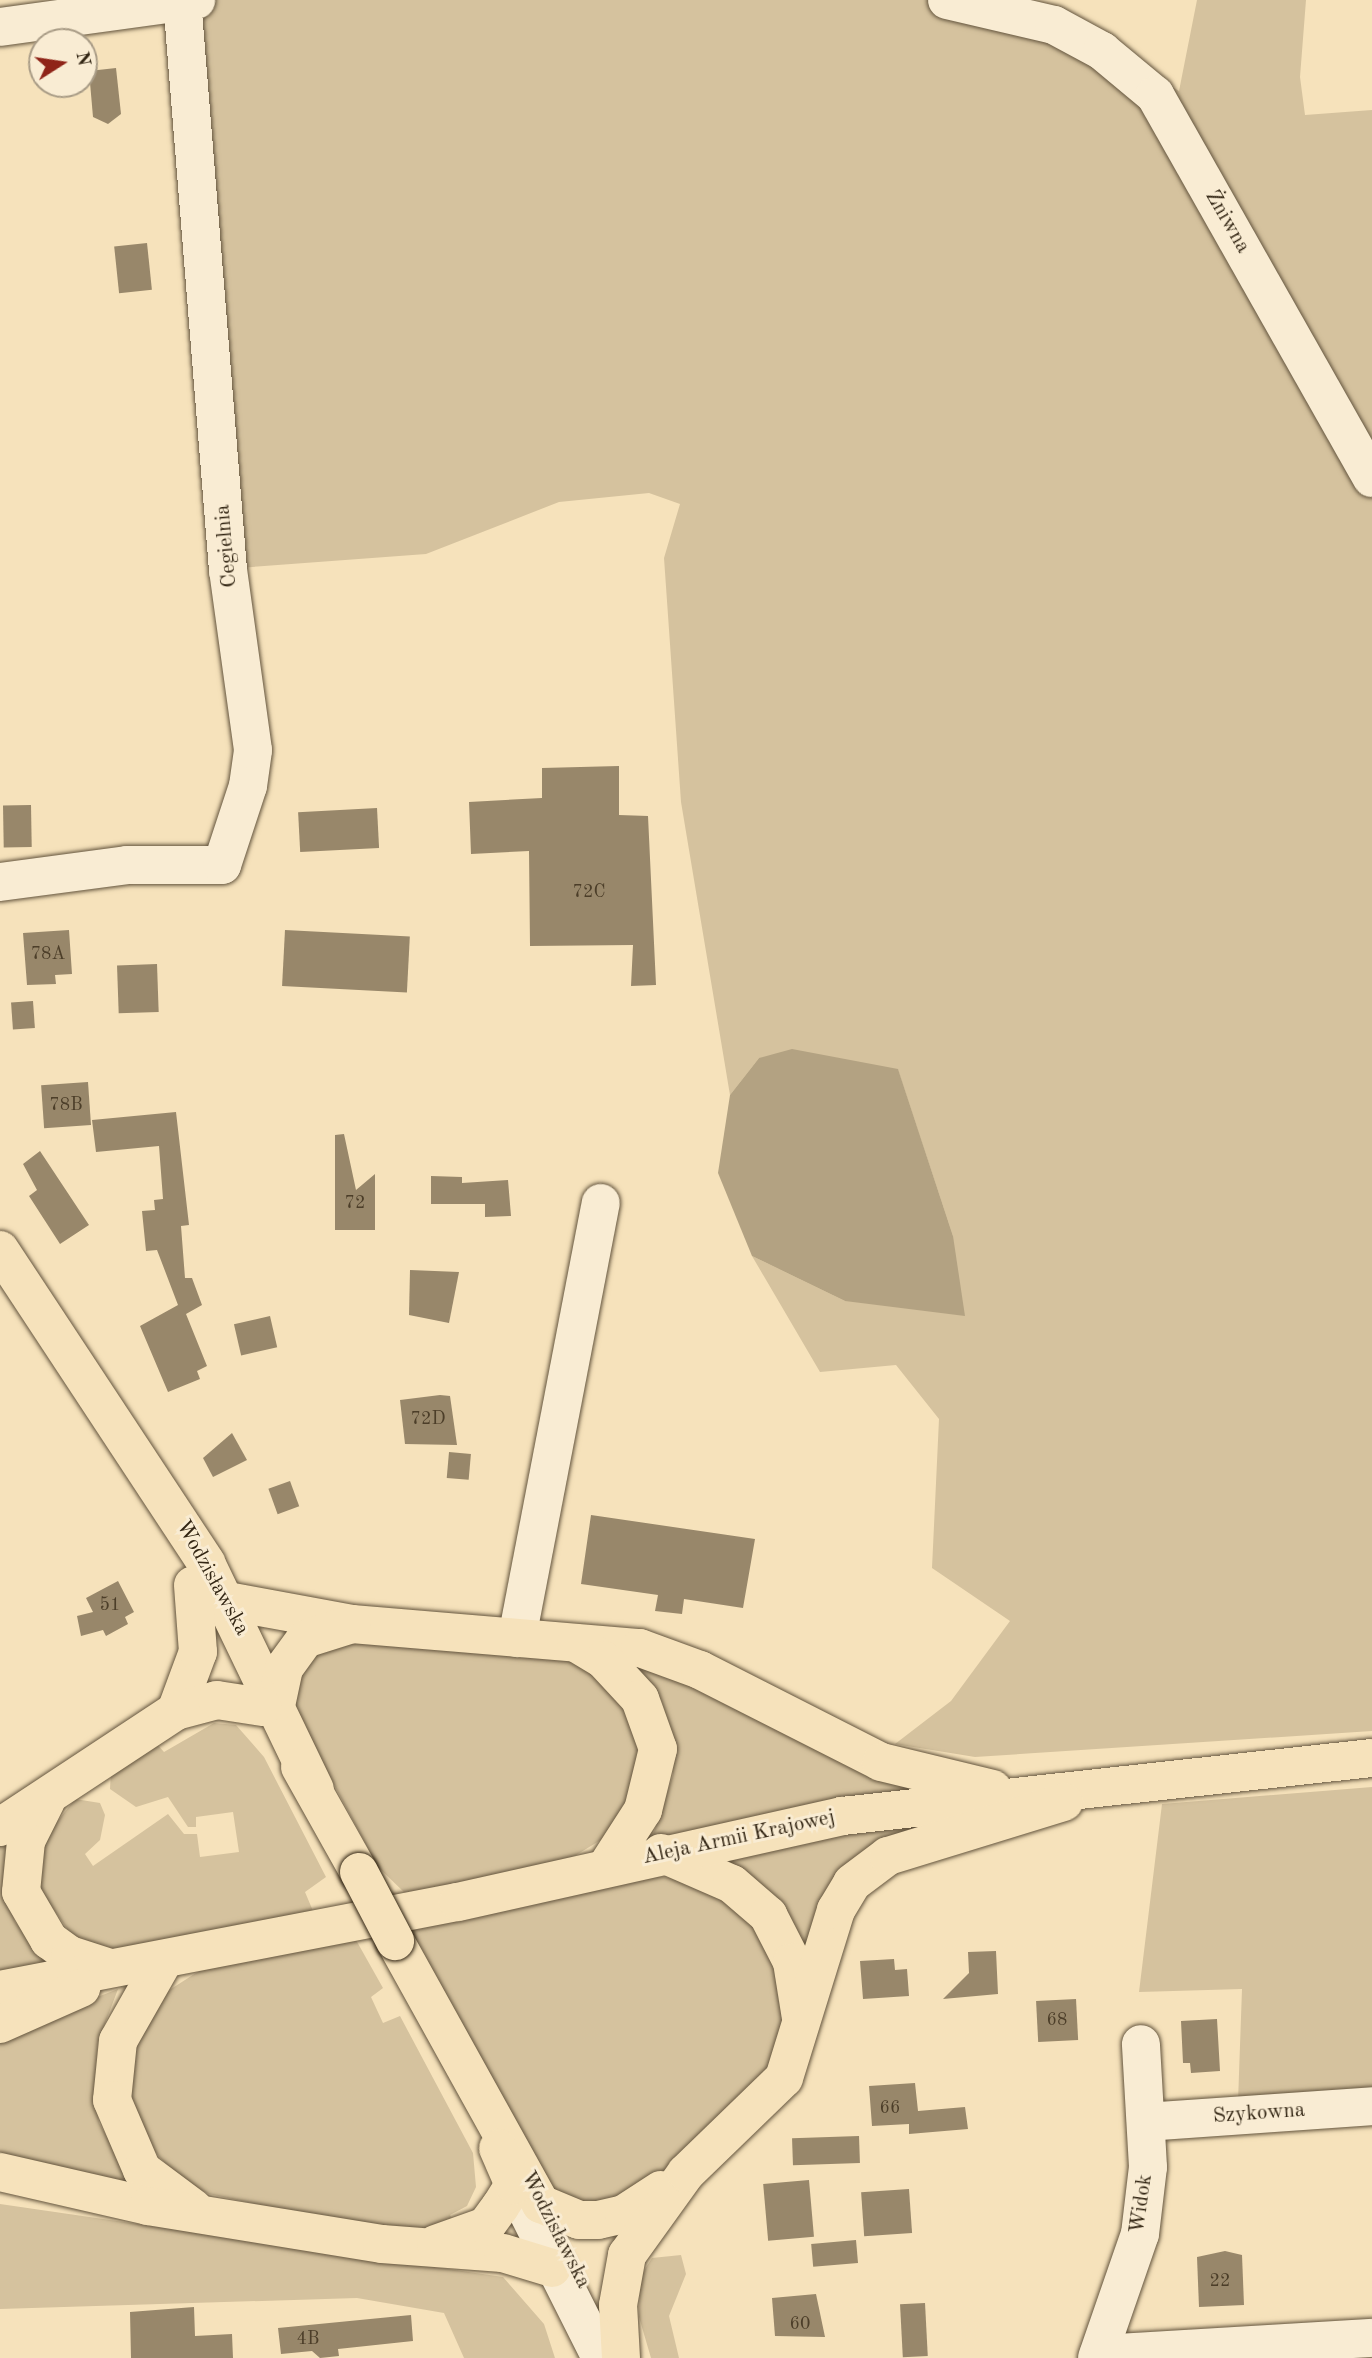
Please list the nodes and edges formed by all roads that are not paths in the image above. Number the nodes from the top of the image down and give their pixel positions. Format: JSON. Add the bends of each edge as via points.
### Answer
{"nodes":[{"id":1,"x":947,"y":0,"type":"edge"},
{"id":2,"x":187,"y":1,"type":"edge"},
{"id":3,"x":1057,"y":13,"type":"edge"},
{"id":4,"x":0,"y":27,"type":"edge"},
{"id":5,"x":1372,"y":478,"type":"edge"},
{"id":6,"x":0,"y":882,"type":"edge"},
{"id":7,"x":601,"y":1203,"type":"dead end"},
{"id":8,"x":0,"y":1250,"type":"edge"},
{"id":9,"x":86,"y":1380,"type":"junction"},
{"id":10,"x":193,"y":1585,"type":"junction"},
{"id":11,"x":227,"y":1601,"type":"junction"},
{"id":12,"x":352,"y":1624,"type":"junction"},
{"id":13,"x":517,"y":1638,"type":"junction"},
{"id":14,"x":575,"y":1642,"type":"junction"},
{"id":15,"x":269,"y":1704,"type":"junction"},
{"id":16,"x":176,"y":1711,"type":"junction"},
{"id":17,"x":1372,"y":1758,"type":"edge"},
{"id":18,"x":1115,"y":1782,"type":"junction"},
{"id":19,"x":1005,"y":1794,"type":"junction"},
{"id":20,"x":46,"y":1801,"type":"junction"},
{"id":21,"x":0,"y":1827,"type":"edge"},
{"id":22,"x":661,"y":1853,"type":"junction"},
{"id":23,"x":607,"y":1866,"type":"junction"},
{"id":24,"x":164,"y":1960,"type":"junction"},
{"id":25,"x":115,"y":1969,"type":"junction"},
{"id":26,"x":0,"y":1990,"type":"edge"},
{"id":27,"x":0,"y":2024,"type":"edge"},
{"id":28,"x":802,"y":2024,"type":"junction"},
{"id":29,"x":1140,"y":2044,"type":"dead end"},
{"id":30,"x":1372,"y":2106,"type":"edge"},
{"id":31,"x":1146,"y":2122,"type":"junction"},
{"id":32,"x":0,"y":2172,"type":"edge"},
{"id":33,"x":686,"y":2173,"type":"junction"},
{"id":34,"x":527,"y":2194,"type":"junction"},
{"id":35,"x":193,"y":2208,"type":"junction"},
{"id":36,"x":428,"y":2246,"type":"junction"},
{"id":37,"x":552,"y":2267,"type":"junction"},
{"id":38,"x":1372,"y":2338,"type":"edge"},
{"id":39,"x":1098,"y":2356,"type":"edge"},
{"id":40,"x":601,"y":2358,"type":"edge"},
{"id":41,"x":621,"y":2358,"type":"edge"}],
"edges":[{"from":1,"to":3,"type":"street","name":"Żniwna"},
{"from":2,"to":4,"type":"street"},
{"from":2,"to":6,"type":"street","name":"Cegielnia","via":[[228,570],[253,750],[248,786],[222,865],[127,865]]},
{"from":3,"to":5,"type":"street","name":"Żniwna","via":[[1155,95]]},
{"from":7,"to":13,"type":"street"},
{"from":8,"to":9,"type":"main road","name":"Wodzisławska"},
{"from":9,"to":10,"type":"main road","name":"Wodzisławska","via":[[113,1442]]},
{"from":9,"to":11,"type":"main road","name":"Wodzisławska"},
{"from":10,"to":15,"type":"main road","name":"Wodzisławska"},
{"from":10,"to":16,"type":"main road","via":[[198,1652]]},
{"from":11,"to":12,"type":"main road","via":[[260,1612]]},
{"from":11,"to":15,"type":"main road","name":"Wodzisławska"},
{"from":12,"to":13,"type":"main road"},
{"from":12,"to":15,"type":"main road","via":[[305,1639],[284,1668]]},
{"from":13,"to":14,"type":"main road"},
{"from":14,"to":19,"type":"main road","via":[[640,1648],[700,1670],[881,1762]]},
{"from":14,"to":23,"type":"main road","via":[[604,1660],[640,1699],[658,1749],[643,1810]]},
{"from":15,"to":16,"type":"main road","via":[[217,1700]]},
{"from":15,"to":34,"type":"main road","name":"Wodzisławska","bridge":true},
{"from":16,"to":20,"type":"main road"},
{"from":17,"to":18,"type":"main road","name":"Aleja Armii Krajowej"},
{"from":18,"to":19,"type":"main road","name":"Aleja Armii Krajowej"},
{"from":18,"to":28,"type":"main road","via":[[1028,1817],[888,1856],[863,1871],[836,1910]]},
{"from":19,"to":22,"type":"main road","name":"Aleja Armii Krajowej","via":[[842,1816]]},
{"from":20,"to":21,"type":"main road"},
{"from":20,"to":25,"type":"main road","via":[[19,1866],[26,1905],[49,1940],[70,1955]]},
{"from":22,"to":23,"type":"main road","name":"Aleja Armii Krajowej"},
{"from":22,"to":28,"type":"main road","via":[[732,1884],[768,1915],[792,1962]]},
{"from":23,"to":24,"type":"main road","name":"Aleja Armii Krajowej"},
{"from":24,"to":25,"type":"main road","name":"Aleja Armii Krajowej"},
{"from":24,"to":35,"type":"main road","via":[[118,2041],[112,2100],[142,2170]]},
{"from":25,"to":26,"type":"main road","name":"Aleja Armii Krajowej"},
{"from":25,"to":27,"type":"main road","name":"Aleja Armii Krajowej"},
{"from":28,"to":33,"type":"main road","via":[[777,2088]]},
{"from":29,"to":31,"type":"street","name":"Widok"},
{"from":30,"to":31,"type":"street","name":"Szykowna"},
{"from":31,"to":39,"type":"street","name":"Widok","via":[[1140,2234]]},
{"from":32,"to":35,"type":"main road","via":[[148,2206]]},
{"from":33,"to":34,"type":"main road","via":[[624,2214],[598,2220],[579,2220]]},
{"from":33,"to":41,"type":"main road","via":[[627,2255],[618,2305]]},
{"from":34,"to":36,"type":"main road","via":[[486,2226]]},
{"from":34,"to":37,"type":"street","name":"Wodzisławska"},
{"from":34,"to":41,"type":"street","name":"Wodzisławska"},
{"from":35,"to":36,"type":"main road","via":[[302,2232]]},
{"from":36,"to":37,"type":"main road","via":[[503,2253]]},
{"from":37,"to":40,"type":"street","name":"Wodzisławska"},
{"from":38,"to":39,"type":"street"}]}
